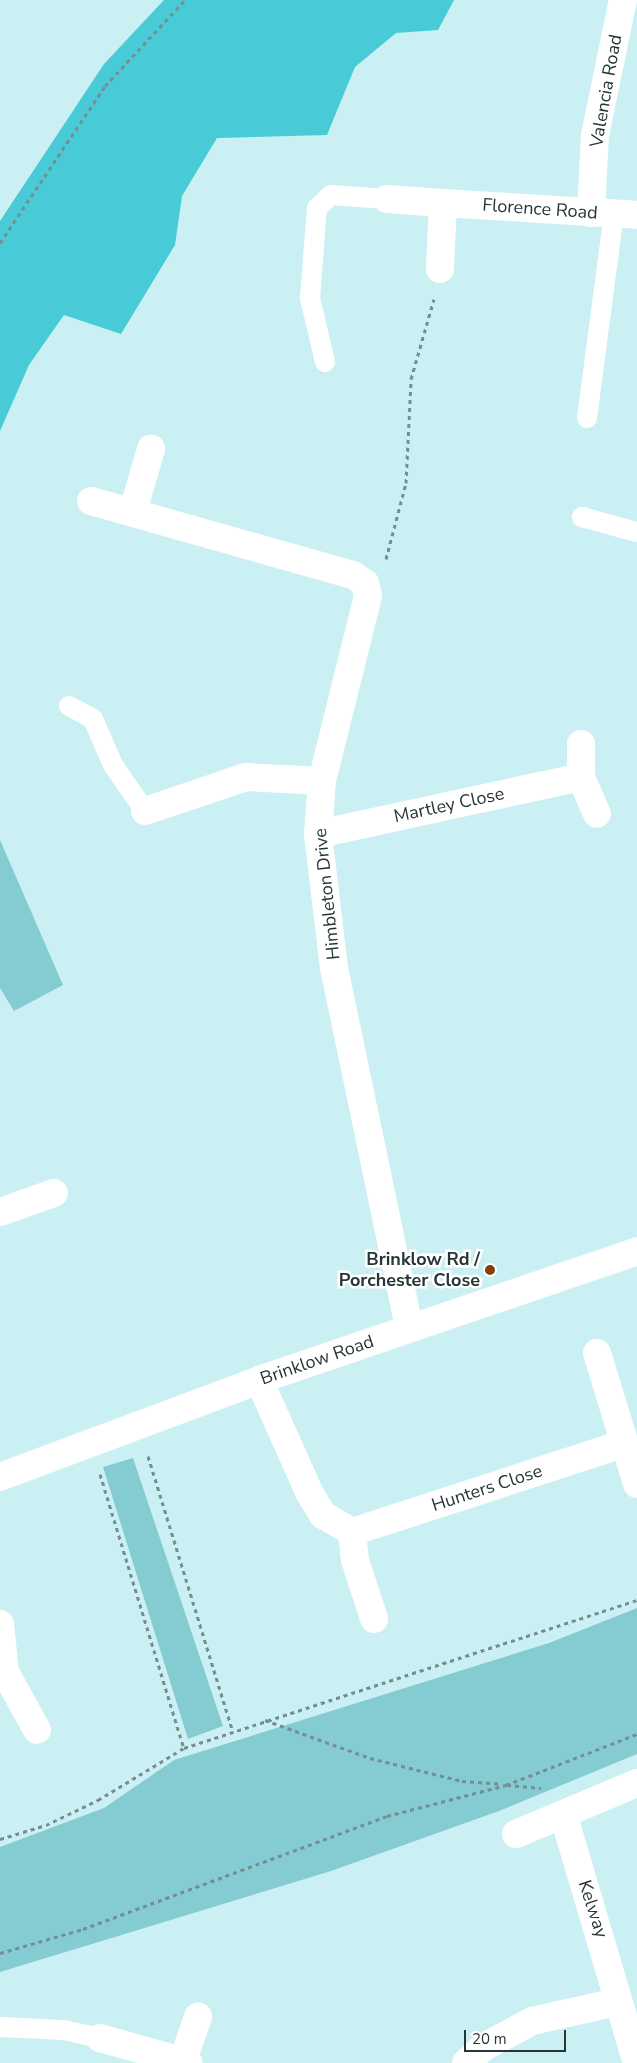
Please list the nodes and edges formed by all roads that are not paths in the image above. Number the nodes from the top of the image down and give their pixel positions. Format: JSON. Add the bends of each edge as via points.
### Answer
{"nodes":[{"id":1,"x":623,"y":0,"type":"edge"},
{"id":2,"x":387,"y":199,"type":"joint"},
{"id":3,"x":443,"y":203,"type":"junction"},
{"id":4,"x":614,"y":214,"type":"edge"},
{"id":5,"x":440,"y":269,"type":"road end"},
{"id":6,"x":325,"y":362,"type":"dead end"},
{"id":7,"x":587,"y":418,"type":"dead end"},
{"id":8,"x":150,"y":448,"type":"dead end"},
{"id":9,"x":91,"y":501,"type":"dead end"},
{"id":10,"x":133,"y":511,"type":"junction"},
{"id":11,"x":582,"y":517,"type":"dead end"},
{"id":12,"x":637,"y":532,"type":"edge"},
{"id":13,"x":69,"y":706,"type":"dead end"},
{"id":14,"x":581,"y":744,"type":"dead end"},
{"id":15,"x":580,"y":777,"type":"junction"},
{"id":16,"x":322,"y":781,"type":"junction"},
{"id":17,"x":145,"y":811,"type":"joint"},
{"id":18,"x":597,"y":814,"type":"dead end"},
{"id":19,"x":318,"y":834,"type":"junction"},
{"id":20,"x":54,"y":1192,"type":"dead end"},
{"id":21,"x":0,"y":1212,"type":"edge"},
{"id":22,"x":637,"y":1251,"type":"edge"},
{"id":23,"x":409,"y":1328,"type":"junction"},
{"id":24,"x":597,"y":1353,"type":"dead end"},
{"id":25,"x":259,"y":1380,"type":"junction"},
{"id":26,"x":623,"y":1444,"type":"junction"},
{"id":27,"x":0,"y":1477,"type":"edge"},
{"id":28,"x":637,"y":1484,"type":"edge"},
{"id":29,"x":352,"y":1532,"type":"junction"},
{"id":30,"x":374,"y":1619,"type":"dead end"},
{"id":31,"x":0,"y":1624,"type":"edge"},
{"id":32,"x":2,"y":1673,"type":"edge"},
{"id":33,"x":37,"y":1730,"type":"dead end"},
{"id":34,"x":637,"y":1784,"type":"edge"},
{"id":35,"x":564,"y":1817,"type":"junction"},
{"id":36,"x":516,"y":1834,"type":"dead end"},
{"id":37,"x":617,"y":2002,"type":"junction"},
{"id":38,"x":198,"y":2017,"type":"dead end"},
{"id":39,"x":0,"y":2027,"type":"edge"},
{"id":40,"x":100,"y":2038,"type":"joint"},
{"id":41,"x":186,"y":2061,"type":"edge"},
{"id":42,"x":466,"y":2063,"type":"edge"},
{"id":43,"x":637,"y":2063,"type":"edge"}],
"edges":[{"from":1,"to":4,"type":"street","name":"Valencia Road","via":[[595,135]]},
{"from":2,"to":3,"type":"street","name":"Florence Road"},
{"from":2,"to":6,"type":"lane","via":[[331,195],[317,208],[310,298]]},
{"from":3,"to":4,"type":"street","name":"Florence Road"},
{"from":3,"to":5,"type":"street"},
{"from":4,"to":7,"type":"lane"},
{"from":8,"to":10,"type":"street"},
{"from":9,"to":10,"type":"street"},
{"from":10,"to":16,"type":"street","name":"Himbleton Drive","via":[[353,575],[364,583],[368,596]]},
{"from":11,"to":12,"type":"lane"},
{"from":13,"to":17,"type":"lane","via":[[93,719],[113,766]]},
{"from":14,"to":15,"type":"street"},
{"from":15,"to":18,"type":"street"},
{"from":15,"to":19,"type":"street","name":"Martley Close"},
{"from":16,"to":17,"type":"street","via":[[246,777]]},
{"from":16,"to":19,"type":"street","name":"Himbleton Drive"},
{"from":19,"to":23,"type":"street","name":"Himbleton Drive","via":[[334,968]]},
{"from":20,"to":21,"type":"street"},
{"from":22,"to":23,"type":"street","name":"Brinklow Road"},
{"from":23,"to":25,"type":"street","name":"Brinklow Road"},
{"from":24,"to":26,"type":"street"},
{"from":25,"to":27,"type":"street","name":"Brinklow Road"},
{"from":25,"to":29,"type":"street","via":[[309,1492],[323,1515]]},
{"from":26,"to":28,"type":"street"},
{"from":26,"to":29,"type":"street","name":"Hunters Close"},
{"from":29,"to":30,"type":"street","via":[[355,1560]]},
{"from":31,"to":32,"type":"street"},
{"from":32,"to":33,"type":"street"},
{"from":34,"to":35,"type":"street"},
{"from":35,"to":36,"type":"street"},
{"from":35,"to":37,"type":"street","name":"Kelway","via":[[604,1942]]},
{"from":37,"to":42,"type":"street","via":[[532,2021],[484,2047]]},
{"from":37,"to":43,"type":"street","name":"Kelway"},
{"from":38,"to":41,"type":"street"},
{"from":39,"to":40,"type":"lane","via":[[64,2030]]},
{"from":40,"to":41,"type":"street"}]}
